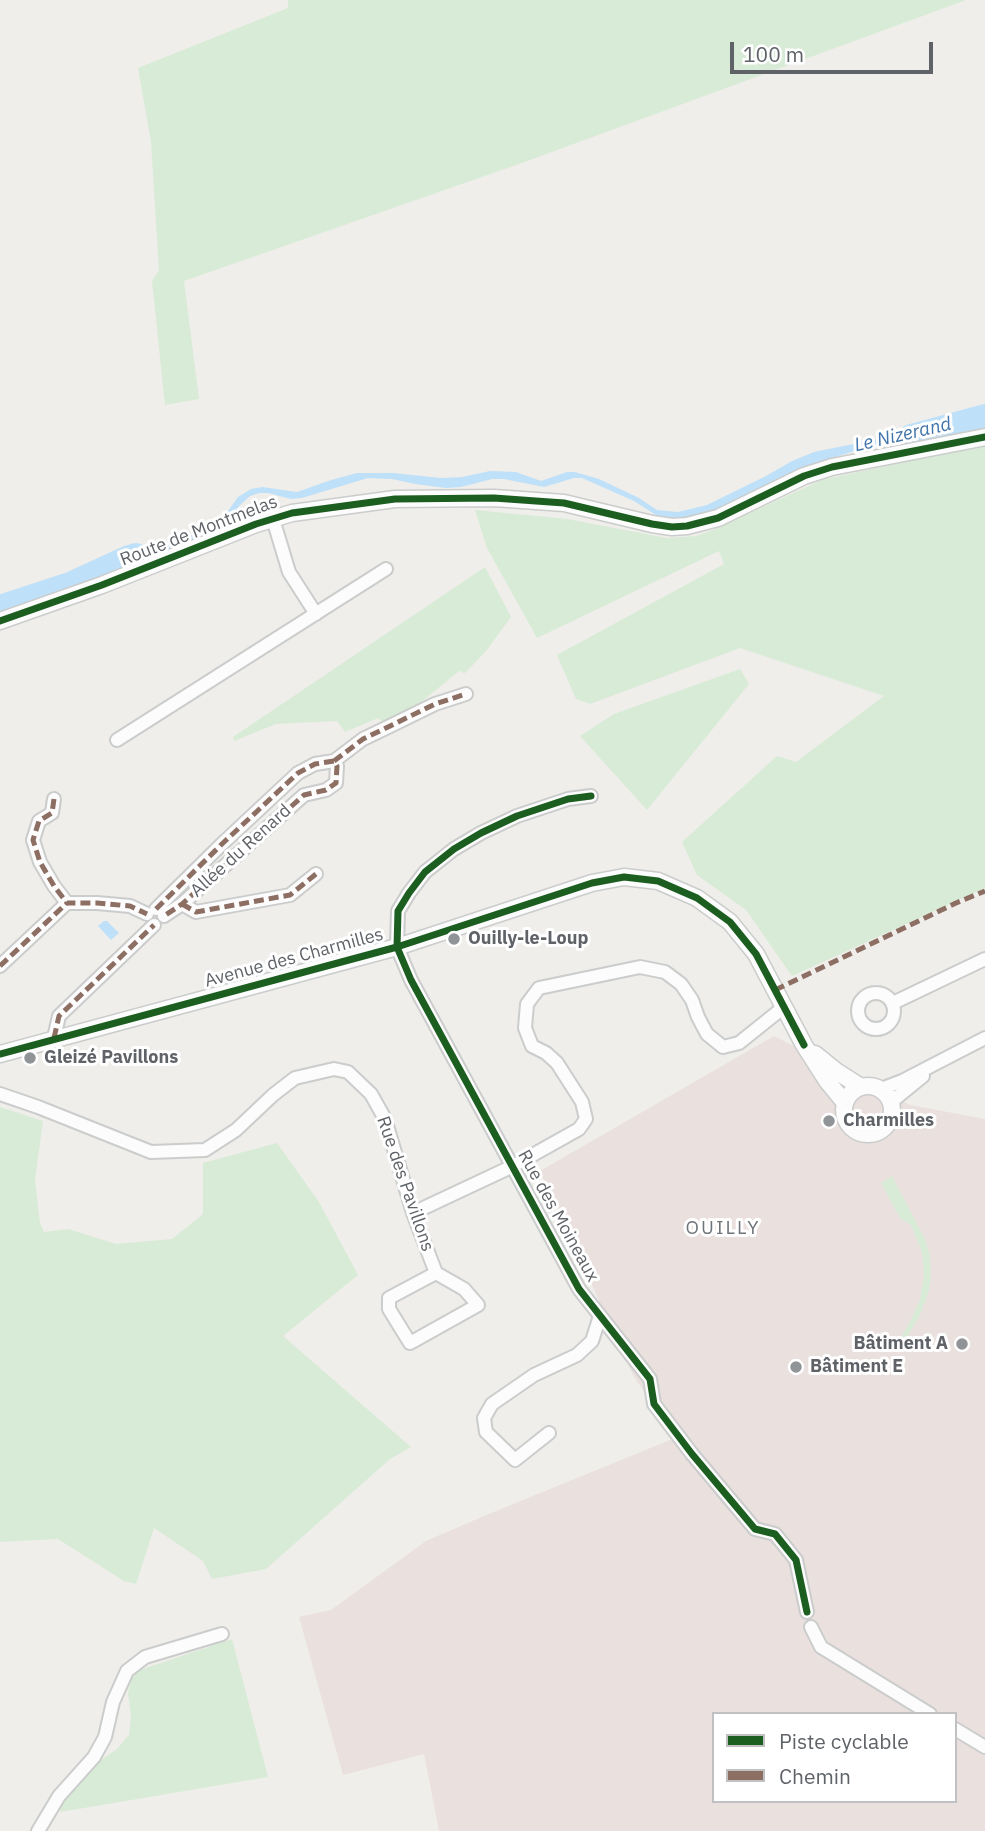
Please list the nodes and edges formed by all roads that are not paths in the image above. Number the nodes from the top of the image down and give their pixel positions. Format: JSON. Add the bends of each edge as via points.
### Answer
{"nodes":[{"id":1,"x":985,"y":437,"type":"edge"},
{"id":2,"x":273,"y":519,"type":"junction"},
{"id":3,"x":386,"y":569,"type":"dead end"},
{"id":4,"x":316,"y":614,"type":"junction"},
{"id":5,"x":0,"y":621,"type":"edge"},
{"id":6,"x":466,"y":694,"type":"dead end"},
{"id":7,"x":117,"y":740,"type":"dead end"},
{"id":8,"x":334,"y":761,"type":"junction"},
{"id":9,"x":591,"y":796,"type":"dead end"},
{"id":10,"x":54,"y":799,"type":"dead end"},
{"id":11,"x":316,"y":874,"type":"dead end"},
{"id":12,"x":67,"y":903,"type":"junction"},
{"id":13,"x":182,"y":904,"type":"junction"},
{"id":14,"x":155,"y":916,"type":"junction"},
{"id":15,"x":397,"y":947,"type":"junction"},
{"id":16,"x":985,"y":959,"type":"edge"},
{"id":17,"x":0,"y":966,"type":"edge"},
{"id":18,"x":893,"y":1003,"type":"dead end"},
{"id":19,"x":784,"y":1007,"type":"junction"},
{"id":20,"x":54,"y":1038,"type":"junction"},
{"id":21,"x":985,"y":1038,"type":"edge"},
{"id":22,"x":804,"y":1045,"type":"junction"},
{"id":23,"x":0,"y":1054,"type":"edge"},
{"id":24,"x":862,"y":1087,"type":"junction"},
{"id":25,"x":0,"y":1094,"type":"edge"},
{"id":26,"x":886,"y":1095,"type":"junction"},
{"id":27,"x":845,"y":1103,"type":"junction"},
{"id":28,"x":513,"y":1166,"type":"junction"},
{"id":29,"x":413,"y":1213,"type":"junction"},
{"id":30,"x":436,"y":1273,"type":"junction"},
{"id":31,"x":600,"y":1316,"type":"junction"},
{"id":32,"x":549,"y":1433,"type":"dead end"},
{"id":33,"x":807,"y":1612,"type":"dead end"},
{"id":34,"x":811,"y":1628,"type":"dead end"},
{"id":35,"x":222,"y":1634,"type":"dead end"},
{"id":36,"x":927,"y":1712,"type":"edge"},
{"id":37,"x":957,"y":1730,"type":"edge"},
{"id":38,"x":985,"y":1747,"type":"edge"},
{"id":39,"x":38,"y":1831,"type":"edge"}],
"edges":[{"from":1,"to":2,"type":"street","name":"Route de Montmelas","via":[[832,467],[718,518],[687,526],[652,524],[564,503],[494,498],[396,499]]},
{"from":2,"to":4,"type":"street","via":[[289,572]]},
{"from":2,"to":5,"type":"street","name":"Route de Montmelas"},
{"from":3,"to":4,"type":"street"},
{"from":4,"to":7,"type":"street"},
{"from":6,"to":8,"type":"street","name":"Allée du Renard","via":[[363,739]]},
{"from":8,"to":13,"type":"street","name":"Allée du Renard","via":[[336,783],[304,795]]},
{"from":8,"to":14,"type":"street","name":"Allée du Renard","via":[[298,773]]},
{"from":9,"to":15,"type":"street","via":[[517,816],[454,849],[409,892],[398,911]]},
{"from":10,"to":12,"type":"street","via":[[52,813],[39,821],[33,841],[40,862]]},
{"from":11,"to":13,"type":"street","via":[[290,895],[196,912]]},
{"from":12,"to":14,"type":"street","via":[[130,906]]},
{"from":12,"to":17,"type":"street"},
{"from":13,"to":14,"type":"street","name":"Allée du Renard"},
{"from":14,"to":20,"type":"street","name":"Allée du Renard","via":[[59,1016]]},
{"from":15,"to":19,"type":"street","name":"Avenue des Charmilles","via":[[592,883],[624,877],[658,881],[697,898],[730,922],[756,954]]},
{"from":15,"to":20,"type":"street","name":"Avenue des Charmilles"},
{"from":15,"to":28,"type":"street","name":"Rue des Moineaux"},
{"from":16,"to":18,"type":"street"},
{"from":19,"to":22,"type":"street","name":"Avenue des Charmilles"},
{"from":19,"to":28,"type":"street","via":[[739,1043],[723,1047],[708,1034],[681,984],[665,972],[640,967],[539,988],[527,1004],[528,1037],[532,1046],[557,1063],[582,1102],[586,1119],[579,1129]]},
{"from":20,"to":23,"type":"street","name":"Avenue des Charmilles"},
{"from":21,"to":26,"type":"street"},
{"from":22,"to":24,"type":"street","name":"Avenue des Charmilles"},
{"from":22,"to":27,"type":"street","name":"Avenue des Charmilles"},
{"from":24,"to":26,"type":"street","via":[[874,1086]]},
{"from":24,"to":27,"type":"street"},
{"from":25,"to":29,"type":"street","name":"Rue des Pavillons","via":[[151,1152],[205,1150],[236,1130],[295,1078],[334,1069],[348,1072],[371,1094],[386,1119]]},
{"from":26,"to":27,"type":"street","via":[[892,1113],[888,1124],[871,1134],[851,1127]]},
{"from":28,"to":29,"type":"street"},
{"from":28,"to":31,"type":"street","name":"Rue des Moineaux","via":[[579,1289]]},
{"from":29,"to":30,"type":"street","name":"Rue des Pavillons"},
{"from":30,"to":30,"type":"street","name":"Rue des Pavillons","via":[[464,1289],[478,1305],[410,1343],[389,1309],[389,1298]]},
{"from":31,"to":32,"type":"street","via":[[592,1341],[577,1356],[534,1375],[492,1404],[484,1418],[486,1432],[515,1460]]},
{"from":31,"to":33,"type":"street","name":"Rue des Moineaux","via":[[650,1379],[654,1404],[692,1454],[755,1529],[775,1534],[796,1560]]},
{"from":34,"to":36,"type":"street","via":[[821,1647]]},
{"from":35,"to":39,"type":"street","via":[[145,1657],[127,1671],[94,1757],[59,1796]]},
{"from":37,"to":38,"type":"street"}]}
